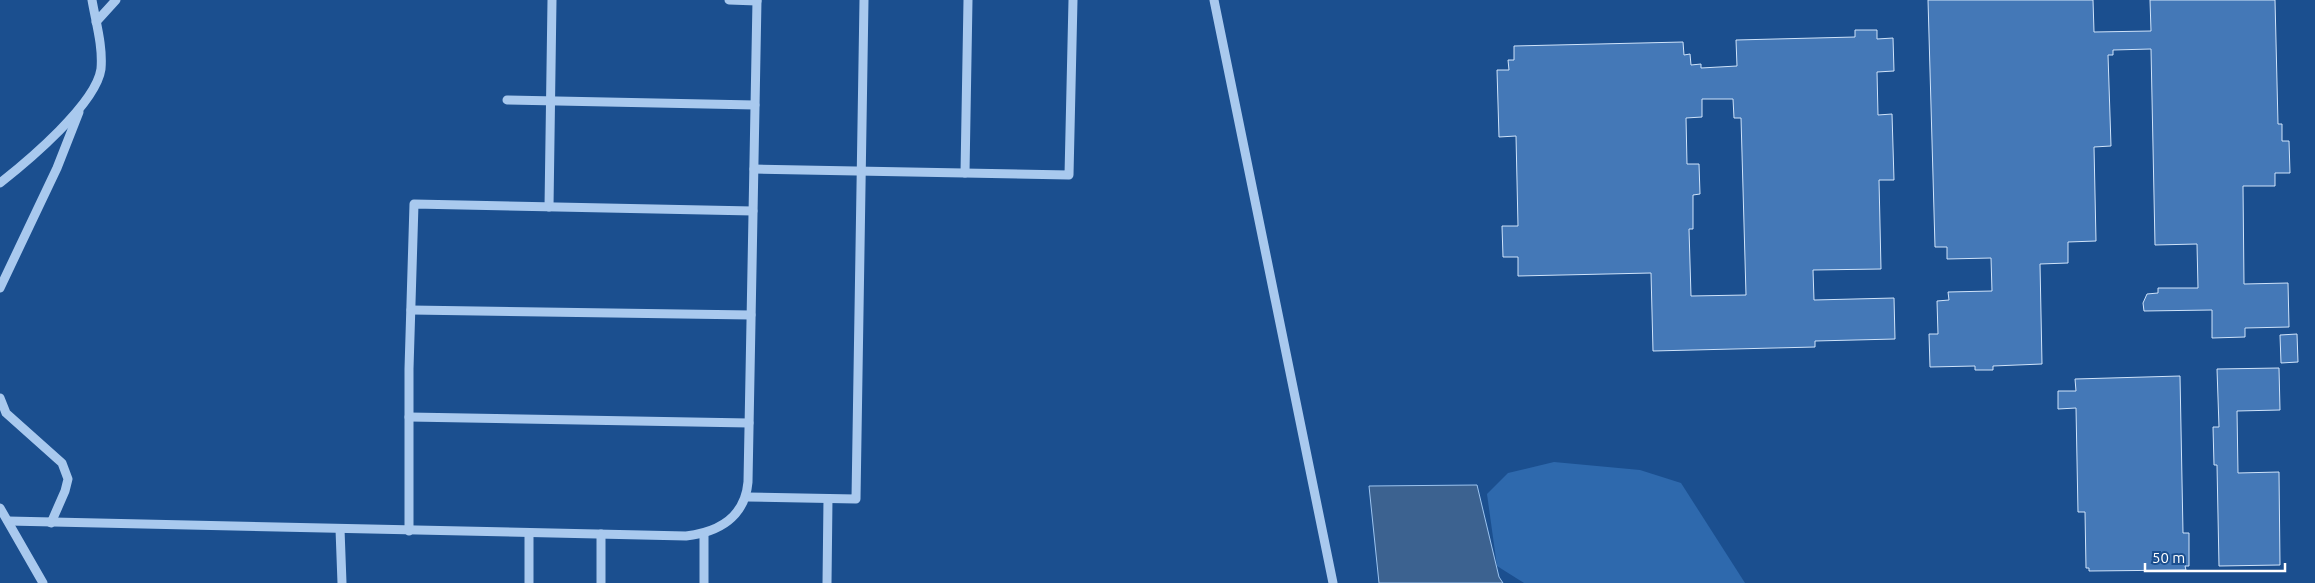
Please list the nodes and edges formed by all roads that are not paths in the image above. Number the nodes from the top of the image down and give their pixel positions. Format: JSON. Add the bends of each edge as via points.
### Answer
{"nodes":[{"id":1,"x":92,"y":0,"type":"edge"},
{"id":2,"x":116,"y":0,"type":"edge"},
{"id":3,"x":552,"y":0,"type":"edge"},
{"id":4,"x":729,"y":0,"type":"edge"},
{"id":5,"x":757,"y":0,"type":"edge"},
{"id":6,"x":864,"y":0,"type":"edge"},
{"id":7,"x":968,"y":0,"type":"edge"},
{"id":8,"x":1073,"y":0,"type":"edge"},
{"id":9,"x":1214,"y":0,"type":"edge"},
{"id":10,"x":96,"y":22,"type":"junction"},
{"id":11,"x":507,"y":100,"type":"dead end"},
{"id":12,"x":551,"y":102,"type":"junction"},
{"id":13,"x":755,"y":105,"type":"junction"},
{"id":14,"x":81,"y":108,"type":"junction"},
{"id":15,"x":754,"y":169,"type":"junction"},
{"id":16,"x":860,"y":171,"type":"junction"},
{"id":17,"x":965,"y":173,"type":"junction"},
{"id":18,"x":0,"y":183,"type":"edge"},
{"id":19,"x":549,"y":207,"type":"junction"},
{"id":20,"x":752,"y":211,"type":"junction"},
{"id":21,"x":0,"y":288,"type":"edge"},
{"id":22,"x":411,"y":310,"type":"junction"},
{"id":23,"x":751,"y":315,"type":"junction"},
{"id":24,"x":0,"y":398,"type":"edge"},
{"id":25,"x":409,"y":417,"type":"junction"},
{"id":26,"x":749,"y":422,"type":"junction"},
{"id":27,"x":746,"y":497,"type":"junction"},
{"id":28,"x":828,"y":499,"type":"junction"},
{"id":29,"x":0,"y":508,"type":"edge"},
{"id":30,"x":8,"y":522,"type":"junction"},
{"id":31,"x":51,"y":523,"type":"junction"},
{"id":32,"x":340,"y":529,"type":"junction"},
{"id":33,"x":409,"y":531,"type":"junction"},
{"id":34,"x":529,"y":533,"type":"junction"},
{"id":35,"x":601,"y":534,"type":"junction"},
{"id":36,"x":704,"y":534,"type":"junction"},
{"id":37,"x":43,"y":583,"type":"edge"},
{"id":38,"x":342,"y":583,"type":"edge"},
{"id":39,"x":529,"y":583,"type":"edge"},
{"id":40,"x":601,"y":583,"type":"edge"},
{"id":41,"x":704,"y":583,"type":"edge"},
{"id":42,"x":827,"y":583,"type":"edge"},
{"id":43,"x":1334,"y":583,"type":"edge"}],
"edges":[{"from":1,"to":10,"type":"street"},
{"from":2,"to":10,"type":"street"},
{"from":3,"to":12,"type":"street"},
{"from":4,"to":5,"type":"street"},
{"from":5,"to":13,"type":"street"},
{"from":6,"to":16,"type":"street"},
{"from":7,"to":17,"type":"street"},
{"from":8,"to":17,"type":"street","via":[[1069,175]]},
{"from":9,"to":43,"type":"street"},
{"from":10,"to":14,"type":"street","via":[[102,51],[100,71]]},
{"from":11,"to":12,"type":"street"},
{"from":12,"to":13,"type":"street"},
{"from":12,"to":19,"type":"street"},
{"from":13,"to":15,"type":"street"},
{"from":14,"to":18,"type":"street"},
{"from":14,"to":21,"type":"street","via":[[57,168]]},
{"from":15,"to":16,"type":"street"},
{"from":15,"to":20,"type":"street"},
{"from":16,"to":17,"type":"street"},
{"from":16,"to":28,"type":"street","via":[[856,500]]},
{"from":19,"to":20,"type":"street"},
{"from":19,"to":22,"type":"street","via":[[414,204]]},
{"from":20,"to":23,"type":"street"},
{"from":22,"to":23,"type":"street"},
{"from":22,"to":25,"type":"street"},
{"from":23,"to":26,"type":"street"},
{"from":24,"to":31,"type":"street","via":[[6,413],[62,463],[68,479]]},
{"from":25,"to":26,"type":"street"},
{"from":25,"to":33,"type":"street"},
{"from":26,"to":27,"type":"street"},
{"from":27,"to":28,"type":"street"},
{"from":27,"to":36,"type":"street","via":[[740,510]]},
{"from":28,"to":42,"type":"street"},
{"from":29,"to":30,"type":"street"},
{"from":30,"to":31,"type":"street"},
{"from":30,"to":37,"type":"street"},
{"from":31,"to":32,"type":"street"},
{"from":32,"to":33,"type":"street"},
{"from":32,"to":38,"type":"street"},
{"from":33,"to":34,"type":"street"},
{"from":34,"to":35,"type":"street"},
{"from":34,"to":39,"type":"street"},
{"from":35,"to":36,"type":"street"},
{"from":35,"to":40,"type":"street"},
{"from":36,"to":41,"type":"street"}]}
